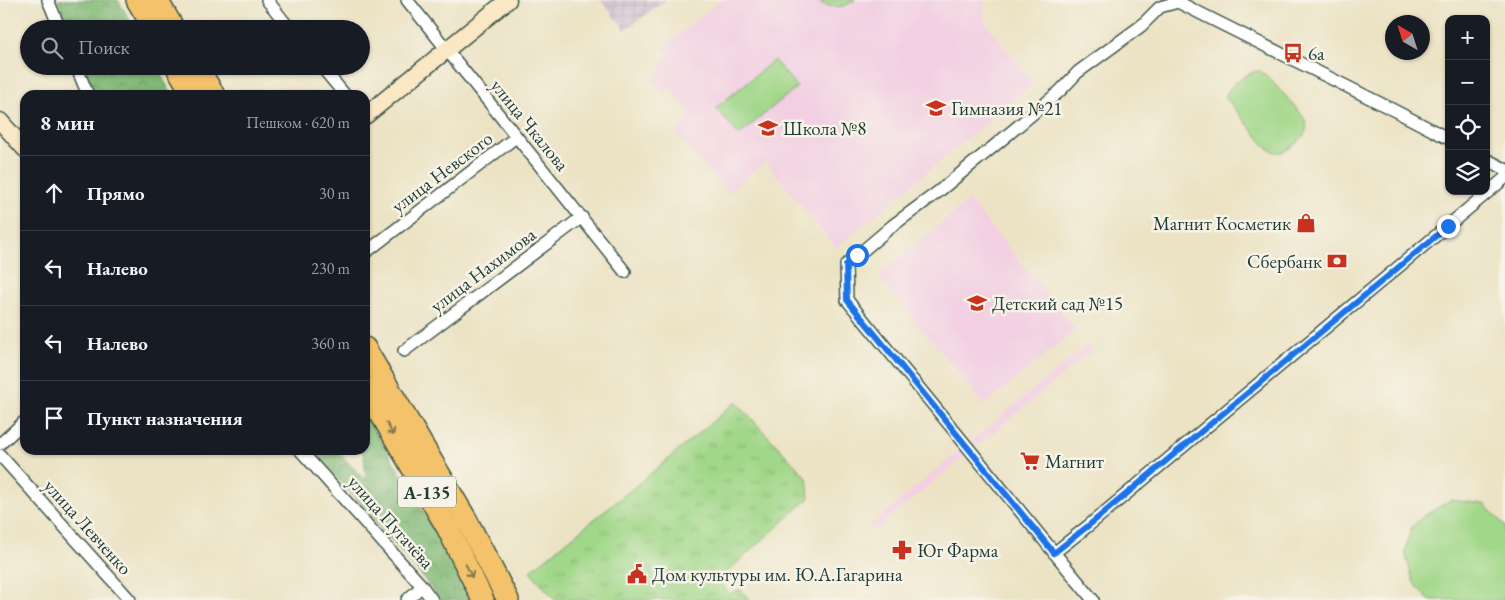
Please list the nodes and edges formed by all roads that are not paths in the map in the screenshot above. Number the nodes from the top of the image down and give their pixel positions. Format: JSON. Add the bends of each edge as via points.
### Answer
{"nodes":[{"id":1,"x":48,"y":0,"type":"edge"},
{"id":2,"x":137,"y":0,"type":"edge"},
{"id":3,"x":157,"y":0,"type":"edge"},
{"id":4,"x":267,"y":0,"type":"edge"},
{"id":5,"x":407,"y":0,"type":"edge"},
{"id":6,"x":508,"y":0,"type":"edge"},
{"id":7,"x":1178,"y":1,"type":"edge"},
{"id":8,"x":56,"y":20,"type":"edge"},
{"id":9,"x":149,"y":20,"type":"edge"},
{"id":10,"x":169,"y":20,"type":"edge"},
{"id":11,"x":283,"y":20,"type":"edge"},
{"id":12,"x":447,"y":49,"type":"junction"},
{"id":13,"x":80,"y":75,"type":"edge"},
{"id":14,"x":181,"y":75,"type":"edge"},
{"id":15,"x":202,"y":75,"type":"edge"},
{"id":16,"x":328,"y":75,"type":"edge"},
{"id":17,"x":86,"y":90,"type":"edge"},
{"id":18,"x":190,"y":90,"type":"edge"},
{"id":19,"x":211,"y":90,"type":"edge"},
{"id":20,"x":340,"y":90,"type":"edge"},
{"id":21,"x":370,"y":112,"type":"edge"},
{"id":22,"x":0,"y":121,"type":"edge"},
{"id":23,"x":516,"y":137,"type":"junction"},
{"id":24,"x":1445,"y":137,"type":"edge"},
{"id":25,"x":20,"y":143,"type":"edge"},
{"id":26,"x":1490,"y":161,"type":"edge"},
{"id":27,"x":1505,"y":169,"type":"edge"},
{"id":28,"x":1505,"y":178,"type":"edge"},
{"id":29,"x":582,"y":217,"type":"junction"},
{"id":30,"x":370,"y":249,"type":"edge"},
{"id":31,"x":625,"y":272,"type":"dead end"},
{"id":32,"x":404,"y":351,"type":"dead end"},
{"id":33,"x":370,"y":358,"type":"edge"},
{"id":34,"x":370,"y":395,"type":"edge"},
{"id":35,"x":20,"y":426,"type":"edge"},
{"id":36,"x":0,"y":444,"type":"edge"},
{"id":37,"x":0,"y":455,"type":"edge"},
{"id":38,"x":304,"y":455,"type":"edge"},
{"id":39,"x":457,"y":524,"type":"junction"},
{"id":40,"x":1054,"y":553,"type":"junction"},
{"id":41,"x":422,"y":586,"type":"junction"},
{"id":42,"x":130,"y":600,"type":"edge"},
{"id":43,"x":407,"y":600,"type":"edge"},
{"id":44,"x":432,"y":600,"type":"edge"},
{"id":45,"x":483,"y":600,"type":"edge"},
{"id":46,"x":508,"y":600,"type":"edge"},
{"id":47,"x":1093,"y":600,"type":"edge"}],
"edges":[{"from":1,"to":8,"type":"street"},
{"from":2,"to":9,"type":"highway"},
{"from":3,"to":10,"type":"highway"},
{"from":4,"to":11,"type":"street"},
{"from":5,"to":12,"type":"street","name":"улица Чкалова"},
{"from":6,"to":12,"type":"street"},
{"from":7,"to":24,"type":"street"},
{"from":7,"to":40,"type":"street","via":[[1160,7],[1141,26],[1078,72],[999,142],[846,265],[847,300]]},
{"from":12,"to":21,"type":"street"},
{"from":12,"to":23,"type":"street","name":"улица Чкалова"},
{"from":13,"to":17,"type":"street"},
{"from":14,"to":18,"type":"highway"},
{"from":15,"to":19,"type":"highway"},
{"from":16,"to":20,"type":"street"},
{"from":22,"to":25,"type":"street"},
{"from":23,"to":29,"type":"street","name":"улица Чкалова"},
{"from":23,"to":30,"type":"street","name":"улица Невского"},
{"from":26,"to":27,"type":"street"},
{"from":28,"to":40,"type":"street"},
{"from":29,"to":31,"type":"street","name":"улица Чкалова"},
{"from":29,"to":32,"type":"street","name":"улица Нахимова"},
{"from":33,"to":39,"type":"highway","number":"А-135"},
{"from":34,"to":39,"type":"highway","number":"А-135","one_way":true},
{"from":35,"to":36,"type":"street"},
{"from":37,"to":42,"type":"street","name":"улица Левченко"},
{"from":38,"to":41,"type":"street","name":"улица Пугачёва"},
{"from":39,"to":45,"type":"highway","number":"А-135","one_way":true},
{"from":39,"to":46,"type":"highway","number":"А-135"},
{"from":40,"to":47,"type":"street"},
{"from":41,"to":43,"type":"street"},
{"from":41,"to":44,"type":"street","name":"улица Пугачёва"}]}
